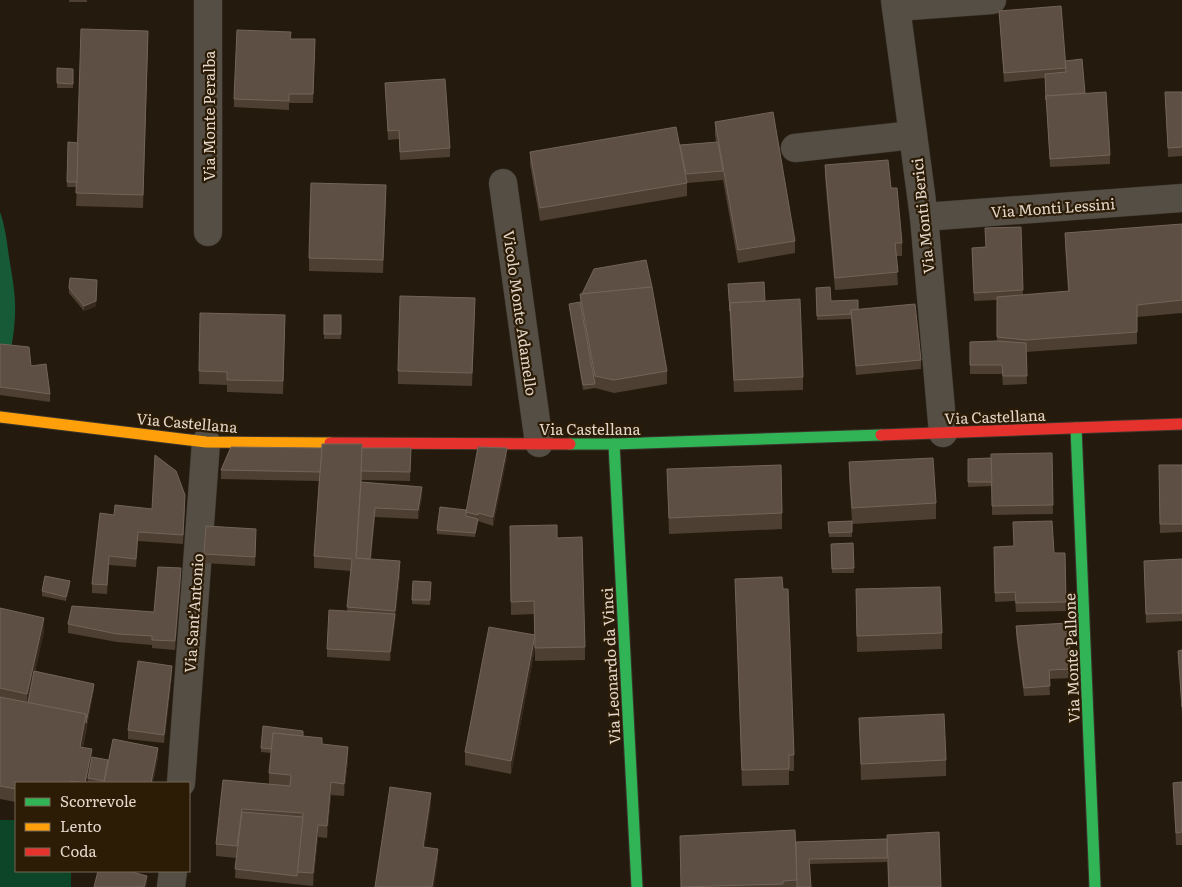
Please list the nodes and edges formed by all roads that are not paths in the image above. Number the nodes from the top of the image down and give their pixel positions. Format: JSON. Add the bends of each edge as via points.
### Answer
{"nodes":[{"id":1,"x":208,"y":0,"type":"edge"},
{"id":2,"x":992,"y":0,"type":"edge"},
{"id":3,"x":895,"y":4,"type":"edge"},
{"id":4,"x":913,"y":135,"type":"junction"},
{"id":5,"x":795,"y":148,"type":"dead end"},
{"id":6,"x":503,"y":183,"type":"dead end"},
{"id":7,"x":1182,"y":198,"type":"edge"},
{"id":8,"x":924,"y":217,"type":"junction"},
{"id":9,"x":208,"y":232,"type":"dead end"},
{"id":10,"x":0,"y":417,"type":"edge"},
{"id":11,"x":1182,"y":424,"type":"edge"},
{"id":12,"x":1076,"y":428,"type":"junction"},
{"id":13,"x":943,"y":433,"type":"junction"},
{"id":14,"x":206,"y":442,"type":"junction"},
{"id":15,"x":539,"y":443,"type":"junction"},
{"id":16,"x":614,"y":444,"type":"junction"},
{"id":17,"x":181,"y":782,"type":"edge"},
{"id":18,"x":173,"y":872,"type":"edge"},
{"id":19,"x":171,"y":887,"type":"edge"},
{"id":20,"x":637,"y":887,"type":"edge"},
{"id":21,"x":1095,"y":887,"type":"edge"}],
"edges":[{"from":1,"to":9,"type":"street","name":"Via Monte Peralba"},
{"from":2,"to":3,"type":"street"},
{"from":3,"to":4,"type":"street","name":"Via Monti Berici"},
{"from":4,"to":5,"type":"street"},
{"from":4,"to":8,"type":"street","name":"Via Monti Berici"},
{"from":6,"to":15,"type":"street","name":"Vicolo Monte Adamello"},
{"from":7,"to":8,"type":"street","name":"Via Monti Lessini"},
{"from":8,"to":13,"type":"street","name":"Via Monti Berici"},
{"from":10,"to":14,"type":"main road","name":"Via Castellana"},
{"from":11,"to":12,"type":"main road","name":"Via Castellana"},
{"from":12,"to":13,"type":"main road","name":"Via Castellana"},
{"from":12,"to":21,"type":"main road","name":"Via Monte Pallone"},
{"from":13,"to":16,"type":"main road","name":"Via Castellana"},
{"from":14,"to":15,"type":"main road","name":"Via Castellana"},
{"from":14,"to":17,"type":"street","name":"Via Sant'Antonio"},
{"from":15,"to":16,"type":"main road","name":"Via Castellana"},
{"from":16,"to":20,"type":"main road","name":"Via Leonardo da Vinci"},
{"from":18,"to":19,"type":"street"}]}
